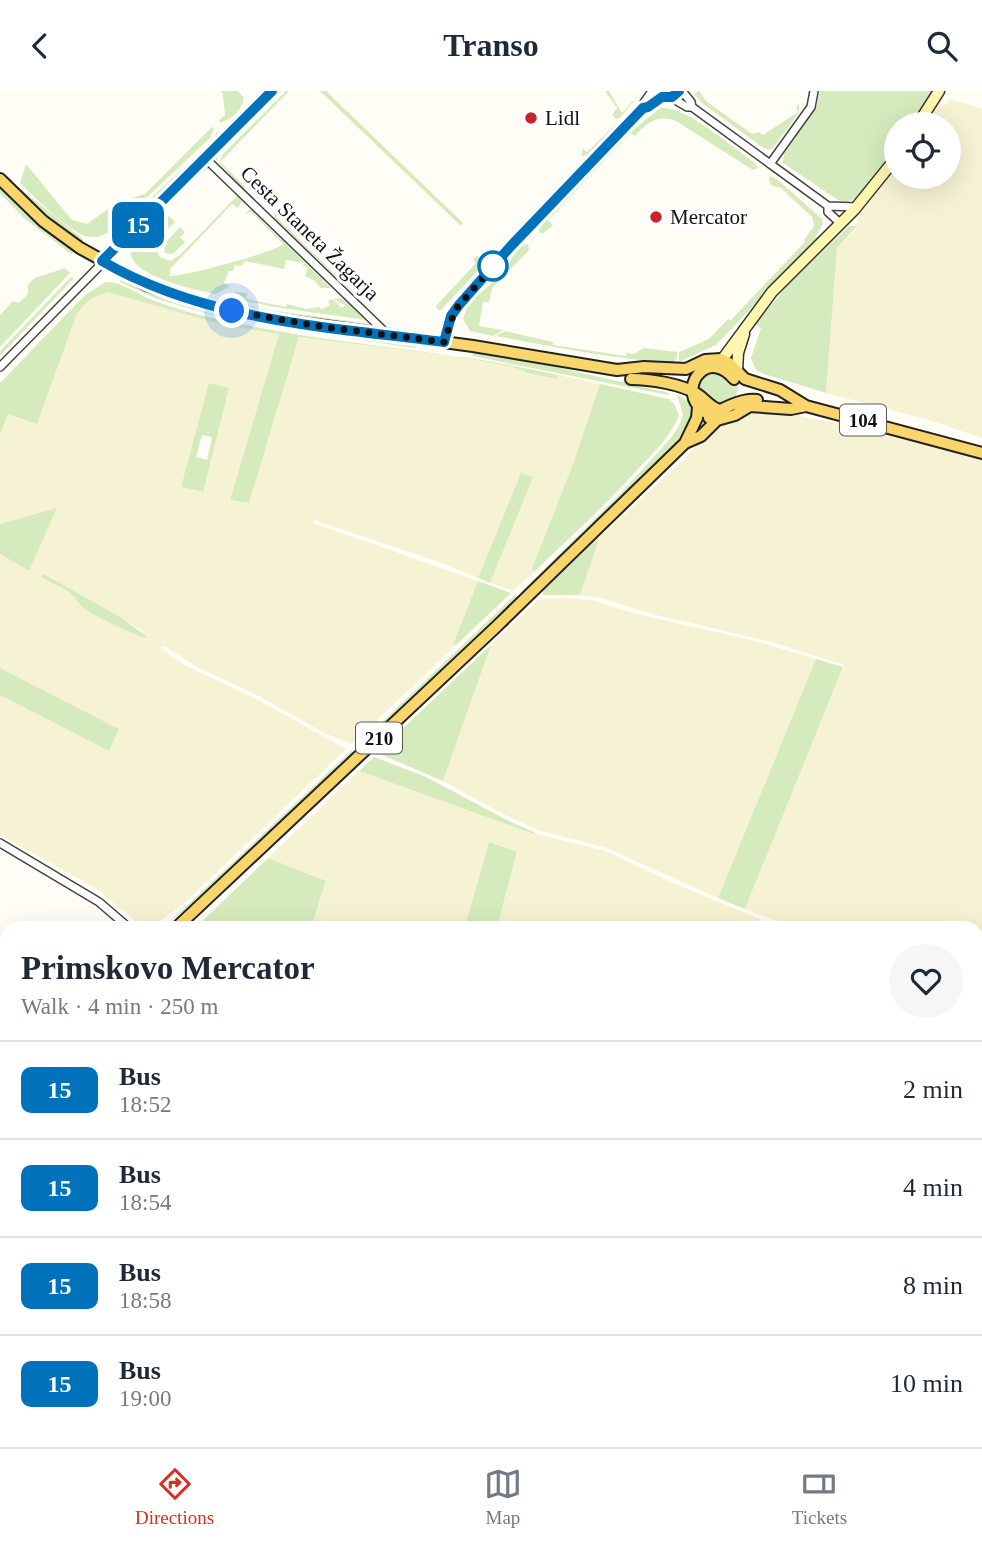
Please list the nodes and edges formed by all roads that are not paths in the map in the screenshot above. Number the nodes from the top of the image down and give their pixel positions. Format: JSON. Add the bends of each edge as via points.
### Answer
{"nodes":[{"id":1,"x":272,"y":91,"type":"edge"},
{"id":2,"x":653,"y":91,"type":"edge"},
{"id":3,"x":680,"y":91,"type":"edge"},
{"id":4,"x":814,"y":91,"type":"edge"},
{"id":5,"x":939,"y":91,"type":"edge"},
{"id":6,"x":662,"y":97,"type":"junction"},
{"id":7,"x":670,"y":97,"type":"junction"},
{"id":8,"x":692,"y":107,"type":"junction"},
{"id":9,"x":643,"y":108,"type":"junction"},
{"id":10,"x":926,"y":112,"type":"edge"},
{"id":11,"x":205,"y":158,"type":"junction"},
{"id":12,"x":770,"y":164,"type":"junction"},
{"id":13,"x":884,"y":173,"type":"edge"},
{"id":14,"x":0,"y":179,"type":"edge"},
{"id":15,"x":828,"y":206,"type":"junction"},
{"id":16,"x":857,"y":207,"type":"junction"},
{"id":17,"x":841,"y":224,"type":"junction"},
{"id":18,"x":102,"y":261,"type":"junction"},
{"id":19,"x":745,"y":327,"type":"junction"},
{"id":20,"x":388,"y":335,"type":"junction"},
{"id":21,"x":444,"y":342,"type":"junction"},
{"id":22,"x":715,"y":361,"type":"junction"},
{"id":23,"x":0,"y":367,"type":"edge"},
{"id":24,"x":632,"y":373,"type":"junction"},
{"id":25,"x":696,"y":375,"type":"junction"},
{"id":26,"x":740,"y":377,"type":"junction"},
{"id":27,"x":696,"y":400,"type":"junction"},
{"id":28,"x":738,"y":403,"type":"junction"},
{"id":29,"x":806,"y":406,"type":"junction"},
{"id":30,"x":779,"y":407,"type":"junction"},
{"id":31,"x":718,"y":414,"type":"junction"},
{"id":32,"x":685,"y":443,"type":"junction"},
{"id":33,"x":982,"y":453,"type":"edge"},
{"id":34,"x":0,"y":843,"type":"edge"},
{"id":35,"x":121,"y":921,"type":"edge"},
{"id":36,"x":184,"y":921,"type":"edge"}],
"edges":[{"from":1,"to":11,"type":"street"},
{"from":2,"to":6,"type":"street"},
{"from":2,"to":9,"type":"street"},
{"from":3,"to":7,"type":"street"},
{"from":3,"to":8,"type":"street"},
{"from":4,"to":12,"type":"street","via":[[811,107]]},
{"from":5,"to":10,"type":"main road"},
{"from":6,"to":7,"type":"street"},
{"from":6,"to":9,"type":"street"},
{"from":7,"to":8,"type":"street"},
{"from":8,"to":12,"type":"street"},
{"from":9,"to":21,"type":"street","via":[[459,305]]},
{"from":11,"to":18,"type":"street"},
{"from":11,"to":20,"type":"street","name":"Cesta Staneta Žagarja"},
{"from":12,"to":15,"type":"street"},
{"from":13,"to":16,"type":"main road"},
{"from":14,"to":18,"type":"main road","name":"Cesta Staneta Žagarja","via":[[43,221]]},
{"from":15,"to":16,"type":"street"},
{"from":15,"to":17,"type":"street","via":[[828,212]]},
{"from":16,"to":17,"type":"main road"},
{"from":17,"to":19,"type":"main road","via":[[772,292]]},
{"from":18,"to":20,"type":"main road","name":"Cesta Staneta Žagarja","via":[[147,285],[206,304],[265,318]]},
{"from":18,"to":23,"type":"street"},
{"from":19,"to":22,"type":"main road","via":[[736,331]]},
{"from":19,"to":26,"type":"main road","via":[[738,352]]},
{"from":20,"to":21,"type":"main road","name":"Cesta Staneta Žagarja"},
{"from":21,"to":24,"type":"main road","name":"Cesta Staneta Žagarja"},
{"from":22,"to":24,"type":"main road","via":[[687,369]]},
{"from":22,"to":25,"type":"main road"},
{"from":22,"to":26,"type":"main road","via":[[736,380]]},
{"from":24,"to":25,"type":"main road","name":"Cesta Staneta Žagarja"},
{"from":24,"to":27,"type":"main road","name":"Cesta Staneta Žagarja","via":[[674,386]]},
{"from":24,"to":27,"type":"main road","name":"Cesta Staneta Žagarja","via":[[646,385]]},
{"from":25,"to":27,"type":"main road"},
{"from":26,"to":28,"type":"main road"},
{"from":26,"to":29,"type":"main road","number":"104","via":[[780,390]]},
{"from":27,"to":31,"type":"main road"},
{"from":27,"to":32,"type":"main road","number":"210","via":[[697,418]]},
{"from":28,"to":30,"type":"main road","number":"104","via":[[748,399]]},
{"from":28,"to":31,"type":"main road"},
{"from":29,"to":30,"type":"main road","number":"104"},
{"from":29,"to":33,"type":"main road","number":"104"},
{"from":30,"to":31,"type":"main road","number":"104","via":[[750,406],[734,415]]},
{"from":31,"to":32,"type":"main road","number":"210","via":[[701,436]]},
{"from":32,"to":36,"type":"main road","number":"210"},
{"from":34,"to":35,"type":"street","via":[[99,902]]}]}
